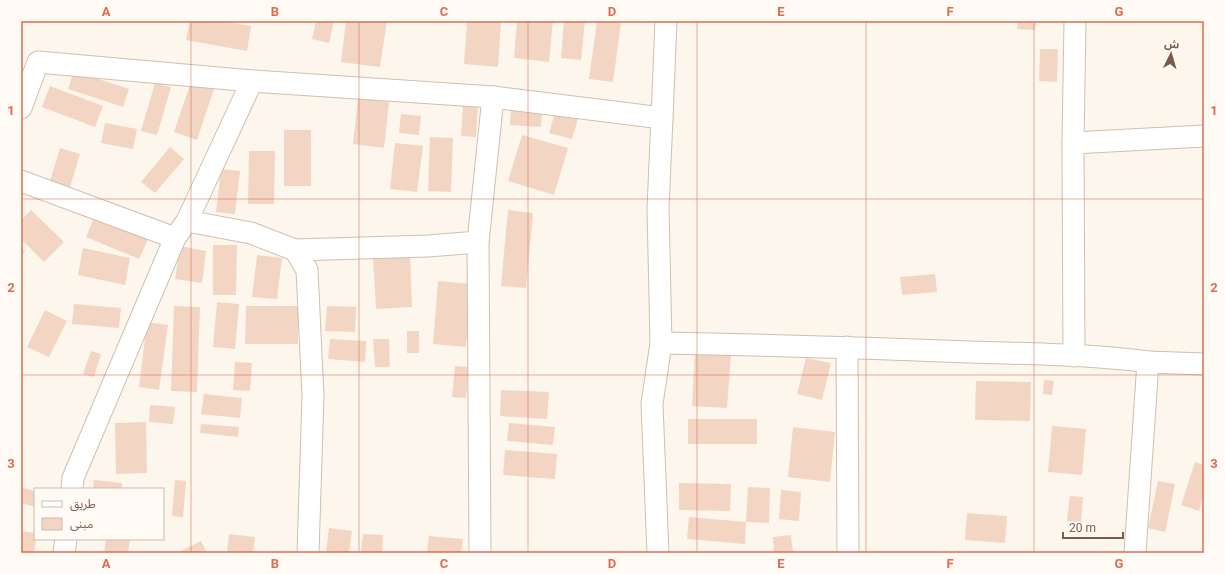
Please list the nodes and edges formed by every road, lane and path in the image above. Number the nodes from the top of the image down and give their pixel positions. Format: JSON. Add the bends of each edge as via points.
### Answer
{"nodes":[{"id":1,"x":666,"y":21,"type":"edge"},
{"id":2,"x":1075,"y":21,"type":"edge"},
{"id":3,"x":29,"y":60,"type":"edge"},
{"id":4,"x":252,"y":82,"type":"junction"},
{"id":5,"x":493,"y":97,"type":"junction"},
{"id":6,"x":21,"y":108,"type":"edge"},
{"id":7,"x":662,"y":118,"type":"junction"},
{"id":8,"x":1204,"y":136,"type":"edge"},
{"id":9,"x":1073,"y":143,"type":"junction"},
{"id":10,"x":21,"y":181,"type":"edge"},
{"id":11,"x":187,"y":221,"type":"junction"},
{"id":12,"x":175,"y":238,"type":"junction"},
{"id":13,"x":478,"y":242,"type":"junction"},
{"id":14,"x":295,"y":250,"type":"junction"},
{"id":15,"x":661,"y":343,"type":"junction"},
{"id":16,"x":847,"y":347,"type":"junction"},
{"id":17,"x":1074,"y":356,"type":"junction"},
{"id":18,"x":1148,"y":362,"type":"junction"},
{"id":19,"x":1204,"y":364,"type":"edge"},
{"id":20,"x":72,"y":488,"type":"edge"},
{"id":21,"x":66,"y":540,"type":"edge"},
{"id":22,"x":64,"y":553,"type":"edge"},
{"id":23,"x":308,"y":553,"type":"edge"},
{"id":24,"x":480,"y":553,"type":"edge"},
{"id":25,"x":658,"y":553,"type":"edge"},
{"id":26,"x":848,"y":553,"type":"edge"},
{"id":27,"x":1135,"y":553,"type":"edge"}],
"edges":[{"from":1,"to":7,"type":"street"},
{"from":2,"to":9,"type":"street"},
{"from":3,"to":4,"type":"street"},
{"from":3,"to":6,"type":"street"},
{"from":4,"to":5,"type":"street"},
{"from":4,"to":11,"type":"street"},
{"from":5,"to":7,"type":"street"},
{"from":5,"to":13,"type":"street"},
{"from":7,"to":15,"type":"street","via":[[658,208]]},
{"from":8,"to":9,"type":"street"},
{"from":9,"to":17,"type":"street"},
{"from":10,"to":12,"type":"street"},
{"from":11,"to":12,"type":"street"},
{"from":11,"to":14,"type":"street","via":[[251,233]]},
{"from":12,"to":20,"type":"street","via":[[73,478]]},
{"from":13,"to":14,"type":"street"},
{"from":13,"to":24,"type":"street"},
{"from":14,"to":23,"type":"street","via":[[307,270],[313,396]]},
{"from":15,"to":16,"type":"street"},
{"from":15,"to":25,"type":"street","via":[[652,404]]},
{"from":16,"to":17,"type":"street"},
{"from":16,"to":26,"type":"street"},
{"from":17,"to":18,"type":"street"},
{"from":18,"to":19,"type":"street"},
{"from":18,"to":27,"type":"street"},
{"from":21,"to":22,"type":"street"}]}
